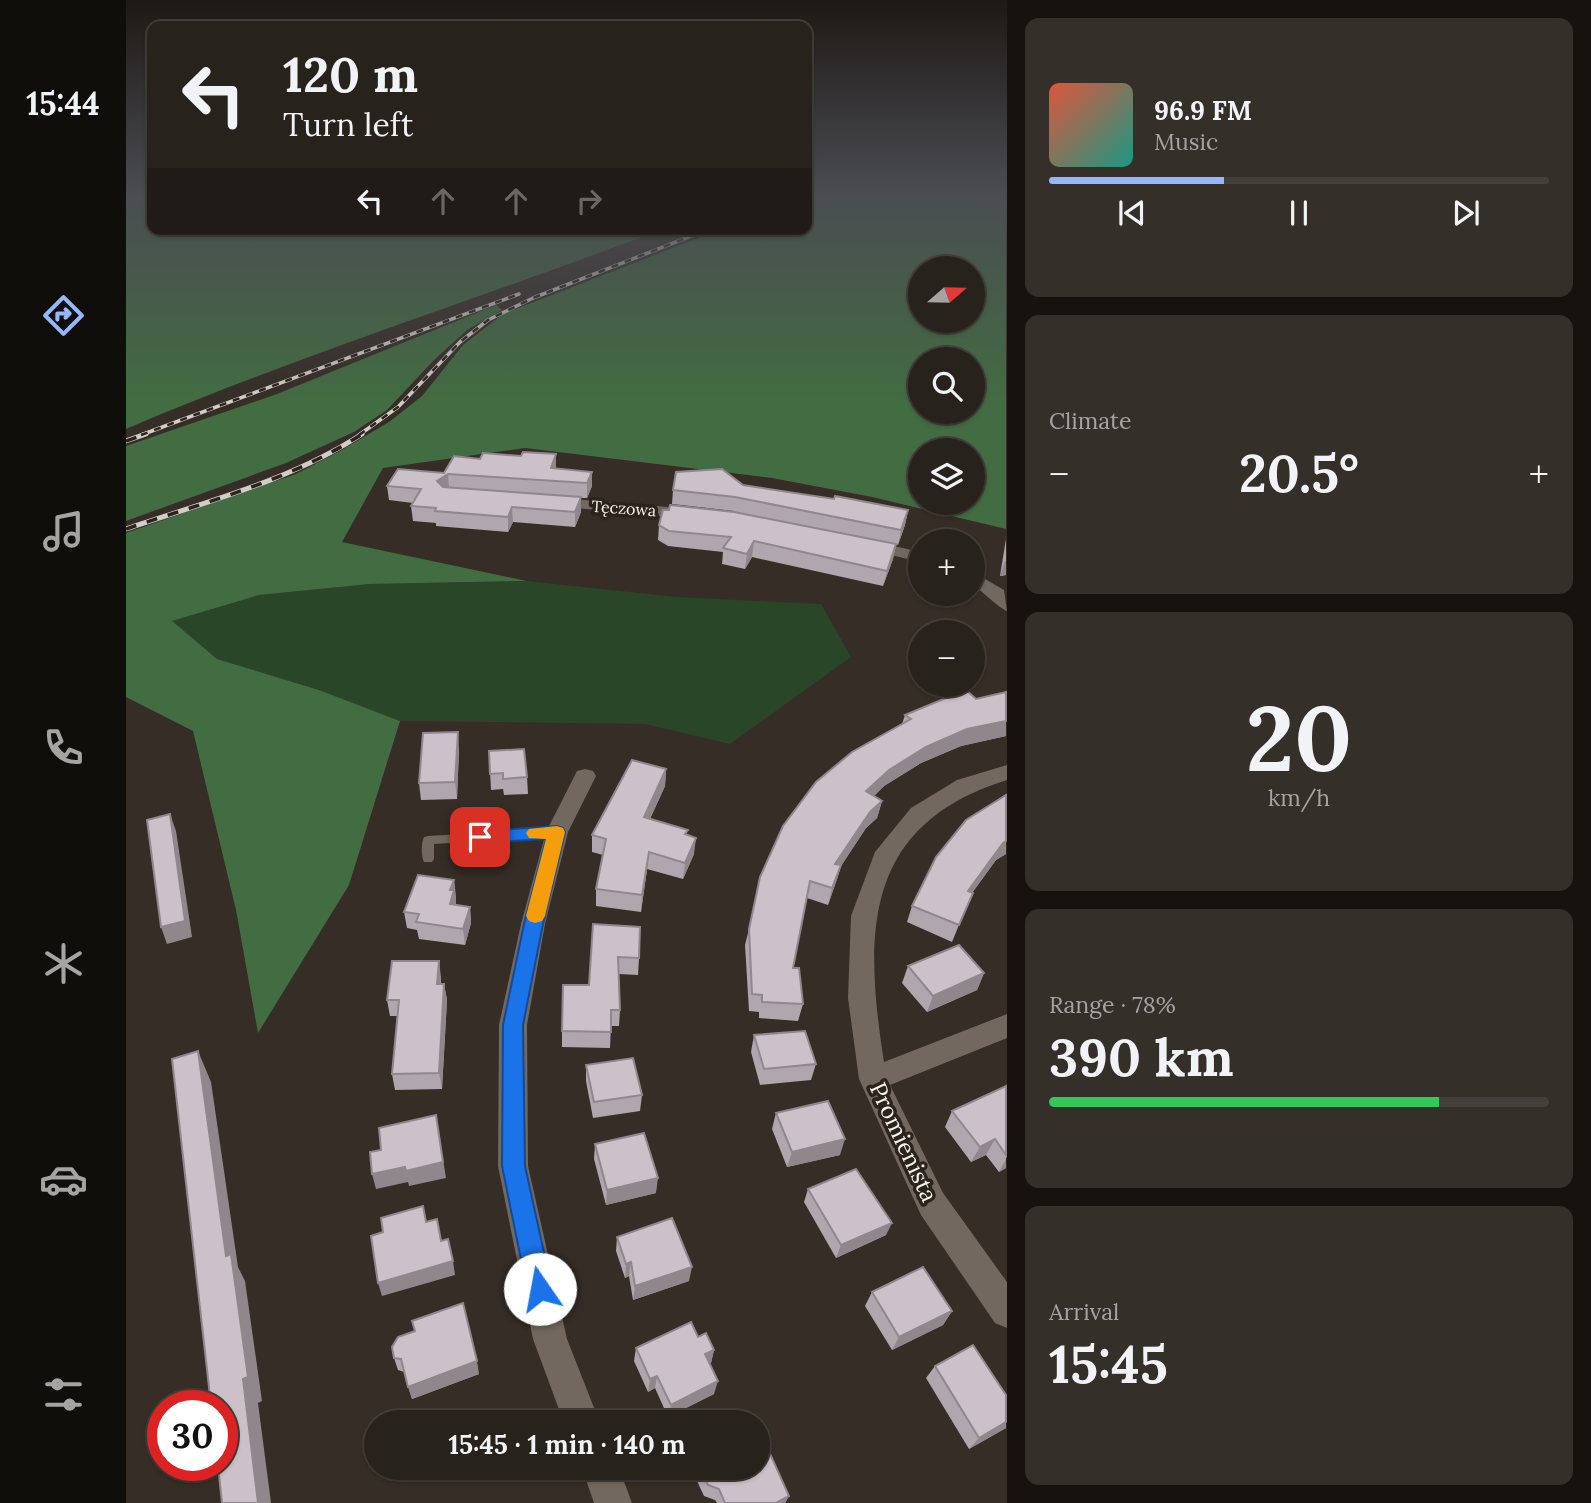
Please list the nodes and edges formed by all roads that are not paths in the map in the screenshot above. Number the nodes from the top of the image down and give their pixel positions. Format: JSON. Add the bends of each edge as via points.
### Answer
{"nodes":[{"id":1,"x":527,"y":501,"type":"edge"},
{"id":2,"x":709,"y":516,"type":"edge"},
{"id":3,"x":851,"y":542,"type":"edge"},
{"id":4,"x":908,"y":554,"type":"edge"},
{"id":5,"x":985,"y":585,"type":"edge"},
{"id":6,"x":1006,"y":606,"type":"edge"},
{"id":7,"x":1006,"y":772,"type":"edge"},
{"id":8,"x":585,"y":776,"type":"dead end"},
{"id":9,"x":557,"y":832,"type":"junction"},
{"id":10,"x":428,"y":859,"type":"dead end"},
{"id":11,"x":1006,"y":1026,"type":"edge"},
{"id":12,"x":873,"y":1079,"type":"junction"},
{"id":13,"x":1006,"y":1311,"type":"edge"},
{"id":14,"x":577,"y":1410,"type":"edge"},
{"id":15,"x":604,"y":1480,"type":"edge"},
{"id":16,"x":613,"y":1503,"type":"edge"}],
"edges":[{"from":1,"to":2,"type":"street","name":"Tęczowa"},
{"from":3,"to":4,"type":"street"},
{"from":5,"to":6,"type":"street"},
{"from":7,"to":12,"type":"street","name":"Promienista","via":[[965,785],[919,814],[883,858],[863,916],[861,998]]},
{"from":8,"to":9,"type":"street"},
{"from":9,"to":10,"type":"lane","via":[[428,840]]},
{"from":9,"to":14,"type":"street","via":[[513,1025],[513,1166],[550,1339]]},
{"from":11,"to":12,"type":"street"},
{"from":12,"to":13,"type":"street","name":"Promienista","via":[[932,1204]]},
{"from":15,"to":16,"type":"street"}]}
